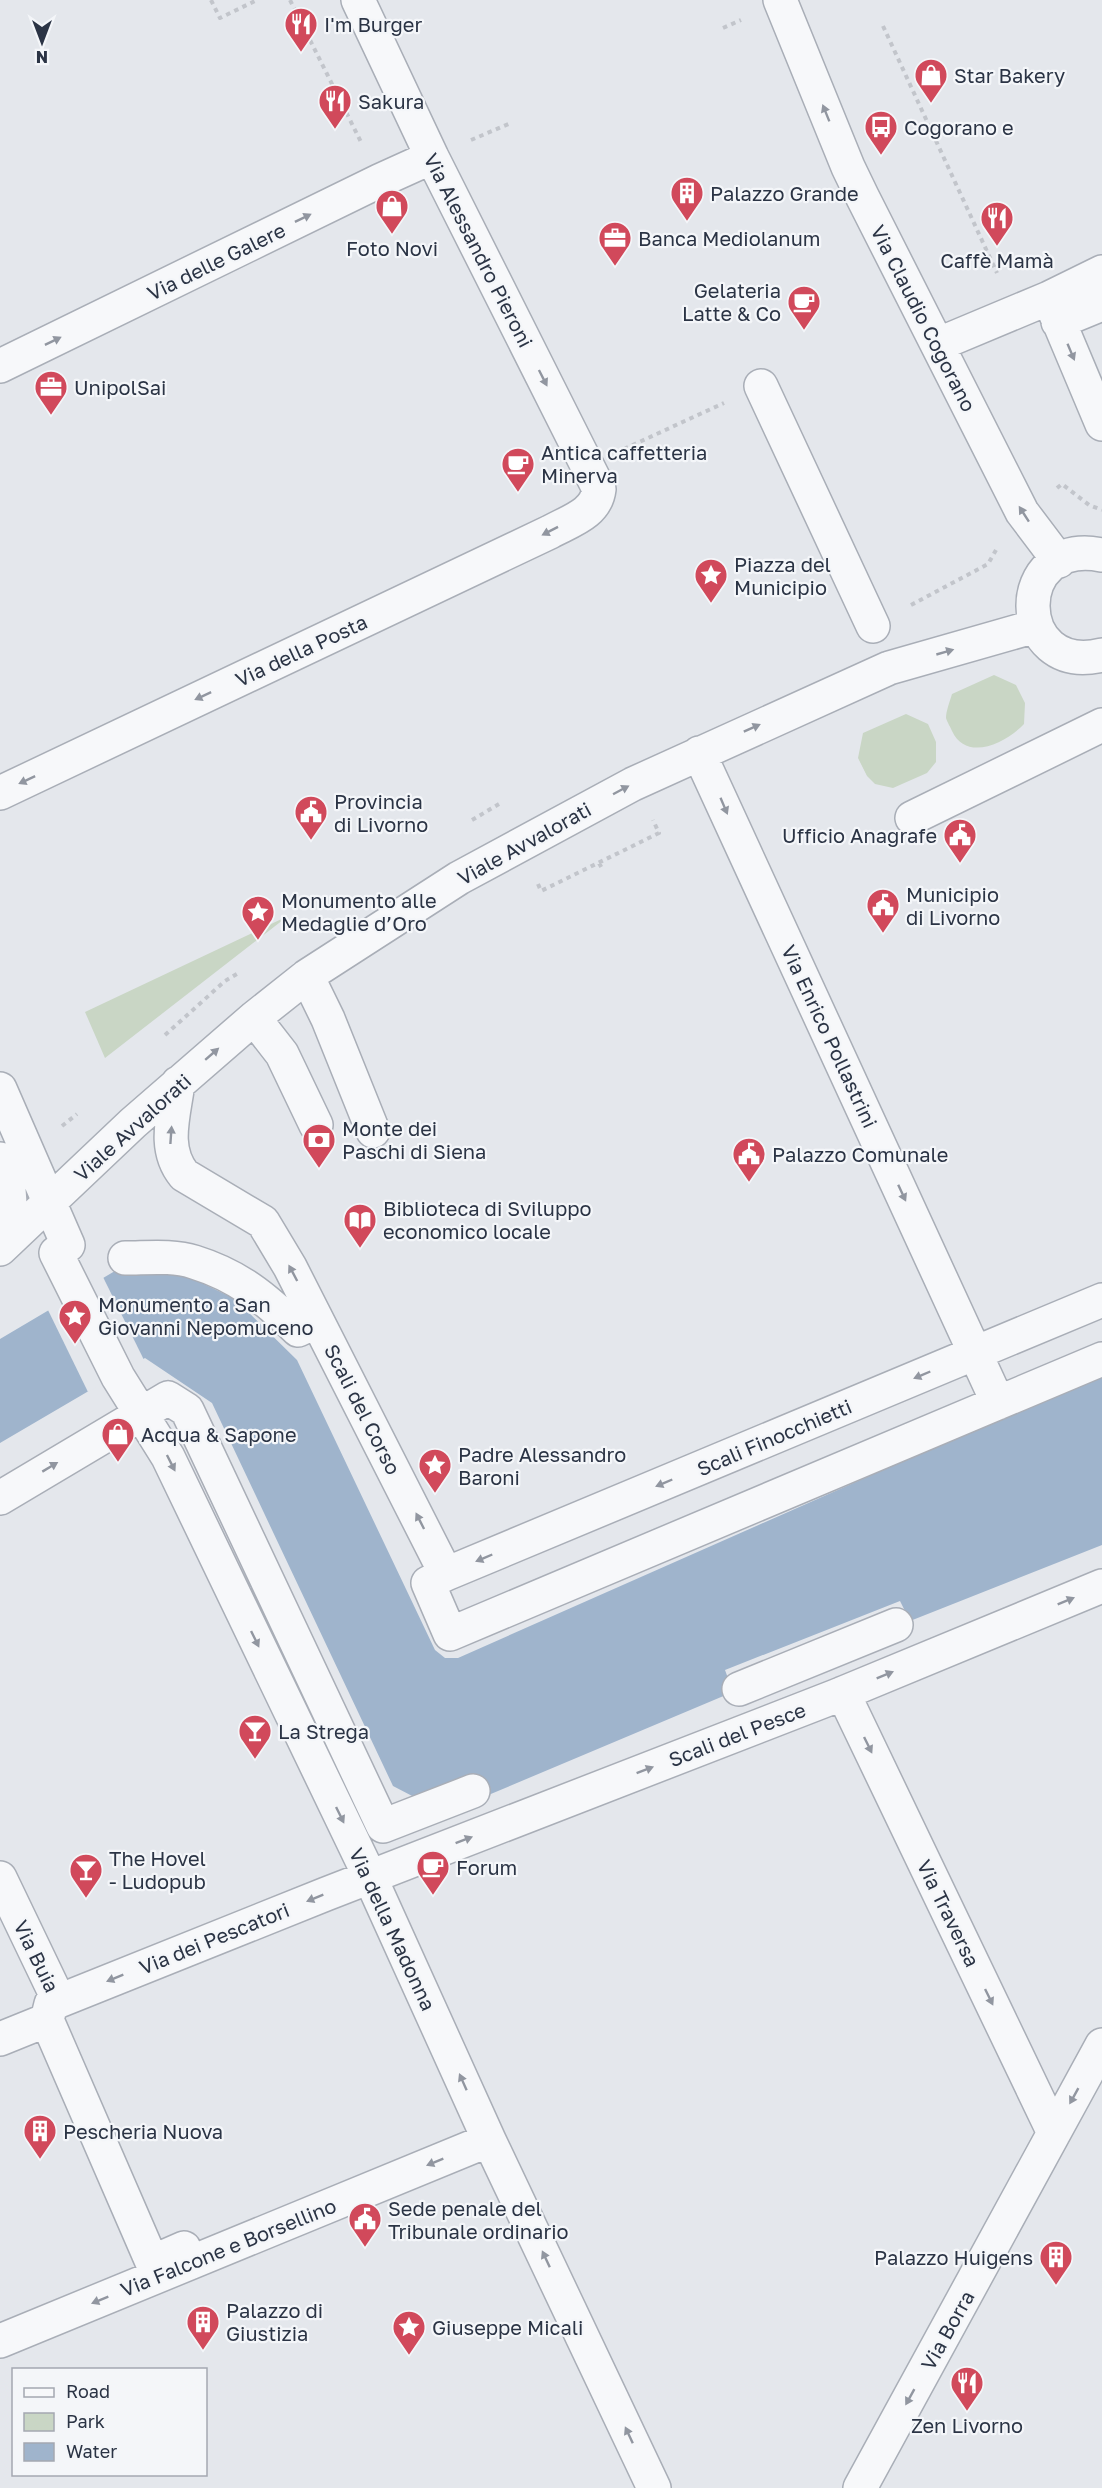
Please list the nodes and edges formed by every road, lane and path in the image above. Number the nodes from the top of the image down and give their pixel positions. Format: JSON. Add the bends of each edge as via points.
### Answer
{"nodes":[{"id":1,"x":212,"y":0,"type":"edge"},
{"id":2,"x":256,"y":0,"type":"edge"},
{"id":3,"x":290,"y":0,"type":"edge"},
{"id":4,"x":358,"y":0,"type":"edge"},
{"id":5,"x":780,"y":0,"type":"edge"},
{"id":6,"x":883,"y":26,"type":"dead end"},
{"id":7,"x":364,"y":149,"type":"dead end"},
{"id":8,"x":432,"y":157,"type":"junction"},
{"id":9,"x":1102,"y":272,"type":"edge"},
{"id":10,"x":1000,"y":279,"type":"dead end"},
{"id":11,"x":1102,"y":304,"type":"edge"},
{"id":12,"x":1054,"y":310,"type":"junction"},
{"id":13,"x":939,"y":344,"type":"junction"},
{"id":14,"x":0,"y":366,"type":"edge"},
{"id":15,"x":760,"y":386,"type":"joint"},
{"id":16,"x":1102,"y":424,"type":"edge"},
{"id":17,"x":587,"y":466,"type":"junction"},
{"id":18,"x":1059,"y":486,"type":"dead end"},
{"id":19,"x":598,"y":500,"type":"joint"},
{"id":20,"x":1102,"y":510,"type":"edge"},
{"id":21,"x":996,"y":550,"type":"dead end"},
{"id":22,"x":1102,"y":555,"type":"edge"},
{"id":23,"x":1059,"y":561,"type":"junction"},
{"id":24,"x":873,"y":626,"type":"joint"},
{"id":25,"x":1036,"y":626,"type":"junction"},
{"id":26,"x":1102,"y":655,"type":"edge"},
{"id":27,"x":1102,"y":725,"type":"edge"},
{"id":28,"x":699,"y":753,"type":"junction"},
{"id":29,"x":0,"y":793,"type":"edge"},
{"id":30,"x":912,"y":818,"type":"dead end"},
{"id":31,"x":659,"y":833,"type":"dead end"},
{"id":32,"x":599,"y":863,"type":"junction"},
{"id":33,"x":603,"y":870,"type":"dead end"},
{"id":34,"x":541,"y":891,"type":"dead end"},
{"id":35,"x":307,"y":976,"type":"junction"},
{"id":36,"x":254,"y":1018,"type":"junction"},
{"id":37,"x":178,"y":1083,"type":"junction"},
{"id":38,"x":0,"y":1089,"type":"edge"},
{"id":39,"x":316,"y":1125,"type":"dead end"},
{"id":40,"x":373,"y":1131,"type":"dead end"},
{"id":41,"x":0,"y":1159,"type":"edge"},
{"id":42,"x":49,"y":1203,"type":"junction"},
{"id":43,"x":0,"y":1239,"type":"edge"},
{"id":44,"x":0,"y":1248,"type":"edge"},
{"id":45,"x":125,"y":1258,"type":"dead end"},
{"id":46,"x":1102,"y":1300,"type":"edge"},
{"id":47,"x":317,"y":1321,"type":"junction"},
{"id":48,"x":976,"y":1352,"type":"junction"},
{"id":49,"x":1102,"y":1359,"type":"edge"},
{"id":50,"x":998,"y":1403,"type":"junction"},
{"id":51,"x":139,"y":1414,"type":"junction"},
{"id":52,"x":0,"y":1498,"type":"edge"},
{"id":53,"x":446,"y":1574,"type":"junction"},
{"id":54,"x":1102,"y":1586,"type":"edge"},
{"id":55,"x":896,"y":1625,"type":"dead end"},
{"id":56,"x":819,"y":1656,"type":"junction"},
{"id":57,"x":739,"y":1689,"type":"dead end"},
{"id":58,"x":839,"y":1694,"type":"junction"},
{"id":59,"x":473,"y":1791,"type":"dead end"},
{"id":60,"x":370,"y":1877,"type":"junction"},
{"id":61,"x":0,"y":1878,"type":"edge"},
{"id":62,"x":53,"y":2010,"type":"junction"},
{"id":63,"x":0,"y":2039,"type":"edge"},
{"id":64,"x":1102,"y":2045,"type":"edge"},
{"id":65,"x":1054,"y":2133,"type":"junction"},
{"id":66,"x":489,"y":2140,"type":"junction"},
{"id":67,"x":205,"y":2257,"type":"junction"},
{"id":68,"x":0,"y":2341,"type":"edge"},
{"id":69,"x":654,"y":2488,"type":"edge"},
{"id":70,"x":860,"y":2488,"type":"edge"}],
"edges":[{"from":1,"to":2,"type":"path","via":[[220,18]]},
{"from":3,"to":7,"type":"path"},
{"from":4,"to":8,"type":"street","name":"Via Alessandro Pieroni"},
{"from":13,"to":5,"type":"street","name":"Via Claudio Cogorano","one_way":true,"via":[[848,167]]},
{"from":6,"to":10,"type":"path"},
{"from":14,"to":8,"type":"street","name":"Via delle Galere","one_way":true},
{"from":8,"to":17,"type":"street","name":"Via Alessandro Pieroni","one_way":true},
{"from":9,"to":12,"type":"street"},
{"from":11,"to":12,"type":"street"},
{"from":12,"to":13,"type":"street"},
{"from":12,"to":16,"type":"street","one_way":true},
{"from":23,"to":13,"type":"street","name":"Via Claudio Cogorano","one_way":true,"via":[[1022,512]]},
{"from":15,"to":17,"type":"path"},
{"from":15,"to":24,"type":"street"},
{"from":17,"to":19,"type":"street","name":"Via Alessandro Pieroni","via":[[599,489]]},
{"from":18,"to":20,"type":"path","via":[[1062,484]]},
{"from":19,"to":29,"type":"street","name":"Via della Posta","one_way":true,"via":[[591,510],[550,531]]},
{"from":21,"to":24,"type":"path","via":[[988,564]]},
{"from":22,"to":23,"type":"street","via":[[1083,553]]},
{"from":23,"to":25,"type":"street","via":[[1039,579],[1034,593]]},
{"from":25,"to":26,"type":"street","via":[[1058,651],[1073,657]]},
{"from":28,"to":25,"type":"street","name":"Viale Avvalorati","one_way":true,"via":[[889,668]]},
{"from":27,"to":30,"type":"street"},
{"from":35,"to":28,"type":"street","name":"Viale Avvalorati","one_way":true,"via":[[459,878],[595,803]]},
{"from":28,"to":48,"type":"street","name":"Via Enrico Pollastrini","one_way":true},
{"from":31,"to":32,"type":"path"},
{"from":32,"to":33,"type":"path"},
{"from":32,"to":34,"type":"path"},
{"from":35,"to":36,"type":"street","name":"Viale Avvalorati"},
{"from":35,"to":40,"type":"street"},
{"from":37,"to":36,"type":"street","name":"Viale Avvalorati","one_way":true},
{"from":36,"to":39,"type":"street","via":[[282,1054]]},
{"from":37,"to":42,"type":"street","name":"Viale Avvalorati"},
{"from":47,"to":37,"type":"street","name":"Scali del Corso","one_way":true,"via":[[263,1222],[184,1175],[175,1164],[171,1136]]},
{"from":38,"to":42,"type":"street"},
{"from":41,"to":43,"type":"street","via":[[10,1187],[10,1208]]},
{"from":42,"to":44,"type":"street","name":"Viale Avvalorati"},
{"from":42,"to":51,"type":"street","name":"Via della Madonna","via":[[68,1245],[56,1253]]},
{"from":45,"to":47,"type":"street","via":[[193,1262],[243,1283],[298,1330]]},
{"from":46,"to":48,"type":"street","name":"Scali Finocchietti"},
{"from":53,"to":47,"type":"street","name":"Scali del Corso","one_way":true},
{"from":48,"to":50,"type":"street","name":"Via Enrico Pollastrini"},
{"from":48,"to":53,"type":"street","name":"Scali Finocchietti","one_way":true},
{"from":49,"to":50,"type":"street"},
{"from":50,"to":53,"type":"street","via":[[450,1634],[428,1583]]},
{"from":52,"to":51,"type":"street","one_way":true},
{"from":51,"to":59,"type":"street","via":[[168,1398],[187,1410],[383,1826]]},
{"from":51,"to":60,"type":"street","name":"Via della Madonna","one_way":true,"via":[[168,1457]]},
{"from":58,"to":54,"type":"street","name":"Scali del Pesce","one_way":true},
{"from":55,"to":56,"type":"street"},
{"from":56,"to":57,"type":"street"},
{"from":56,"to":58,"type":"street","name":"Via Traversa"},
{"from":60,"to":58,"type":"street","name":"Scali del Pesce","one_way":true},
{"from":58,"to":65,"type":"street","name":"Via Traversa","one_way":true},
{"from":60,"to":62,"type":"street","name":"Via dei Pescatori","one_way":true},
{"from":66,"to":60,"type":"street","name":"Via della Madonna","one_way":true},
{"from":61,"to":62,"type":"street","name":"Via Buia"},
{"from":62,"to":63,"type":"street","name":"Via dei Pescatori"},
{"from":62,"to":67,"type":"street","name":"Via Buia","via":[[75,2084],[152,2262],[199,2242]]},
{"from":64,"to":65,"type":"street","name":"Via Borra","one_way":true},
{"from":65,"to":70,"type":"street","name":"Via Borra","one_way":true},
{"from":66,"to":67,"type":"street","name":"Via Falcone e Borsellino","one_way":true},
{"from":69,"to":66,"type":"street","name":"Via della Madonna","one_way":true},
{"from":67,"to":68,"type":"street","name":"Via Falcone e Borsellino","one_way":true}]}
